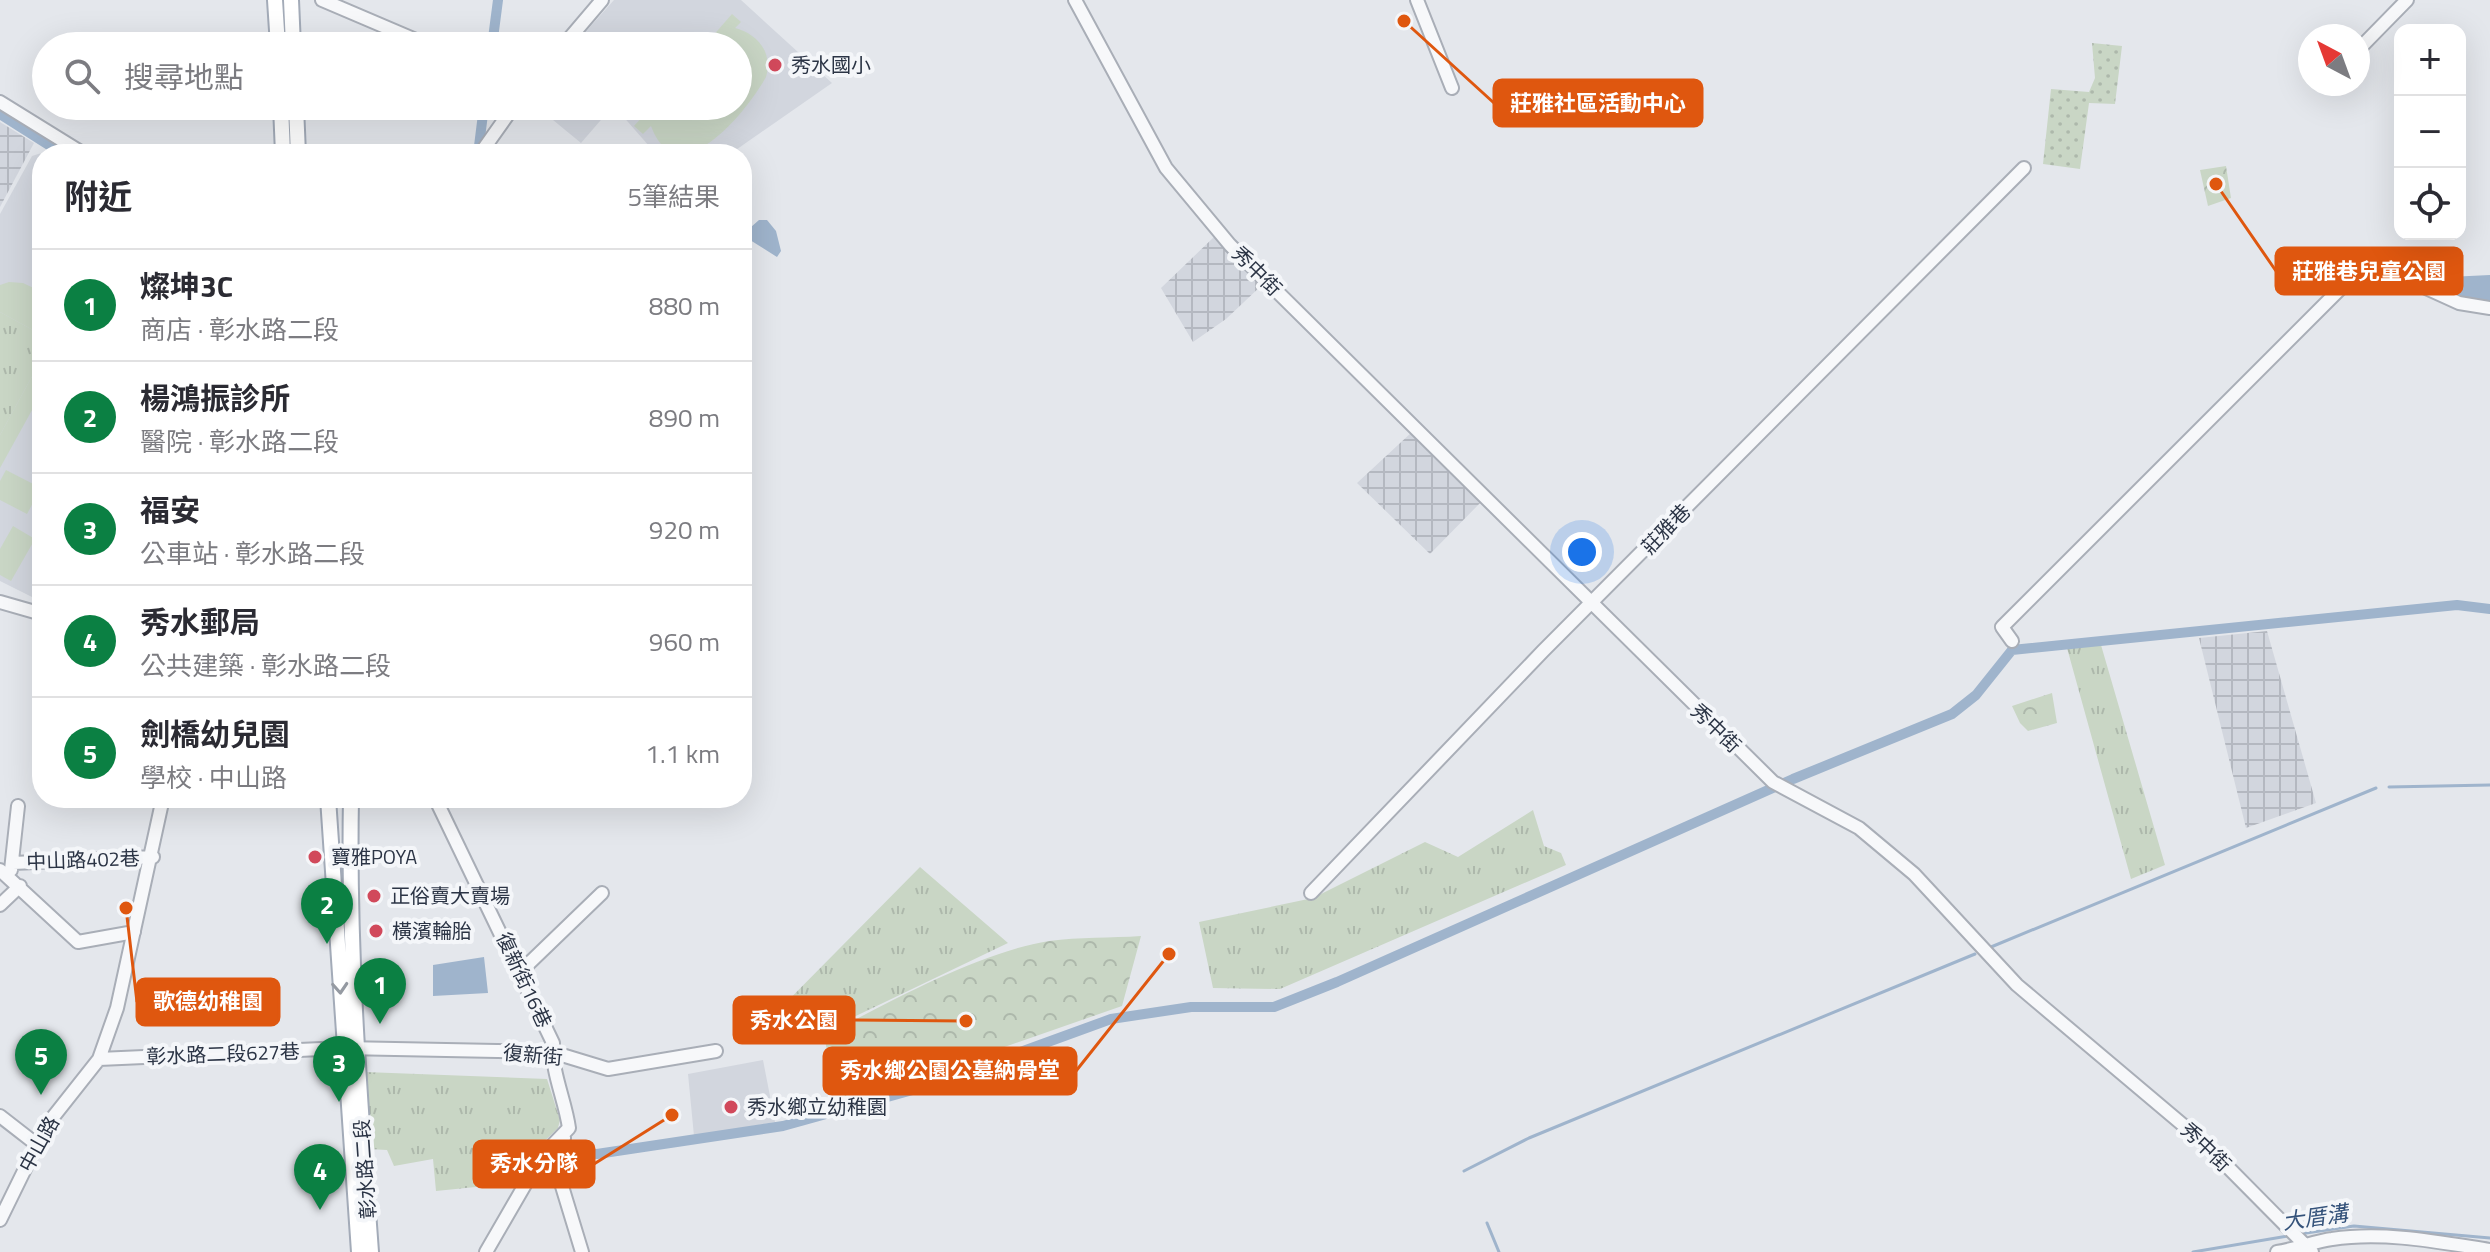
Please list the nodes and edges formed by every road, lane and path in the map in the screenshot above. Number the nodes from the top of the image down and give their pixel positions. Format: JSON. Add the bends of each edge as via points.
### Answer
{"nodes":[{"id":1,"x":275,"y":0,"type":"edge"},
{"id":2,"x":291,"y":0,"type":"edge"},
{"id":3,"x":322,"y":0,"type":"edge"},
{"id":4,"x":602,"y":0,"type":"edge"},
{"id":5,"x":1075,"y":0,"type":"edge"},
{"id":6,"x":1417,"y":0,"type":"edge"},
{"id":7,"x":2407,"y":0,"type":"edge"},
{"id":8,"x":277,"y":32,"type":"edge"},
{"id":9,"x":292,"y":32,"type":"edge"},
{"id":10,"x":397,"y":32,"type":"edge"},
{"id":11,"x":575,"y":32,"type":"edge"},
{"id":12,"x":2370,"y":38,"type":"edge"},
{"id":13,"x":1452,"y":88,"type":"dead end"},
{"id":14,"x":0,"y":102,"type":"edge"},
{"id":15,"x":282,"y":120,"type":"edge"},
{"id":16,"x":297,"y":120,"type":"edge"},
{"id":17,"x":504,"y":120,"type":"edge"},
{"id":18,"x":68,"y":144,"type":"edge"},
{"id":19,"x":283,"y":144,"type":"edge"},
{"id":20,"x":298,"y":144,"type":"edge"},
{"id":21,"x":487,"y":144,"type":"edge"},
{"id":22,"x":2024,"y":168,"type":"dead end"},
{"id":23,"x":2360,"y":269,"type":"dead end"},
{"id":24,"x":2415,"y":283,"type":"dead end"},
{"id":25,"x":2490,"y":308,"type":"edge"},
{"id":26,"x":0,"y":602,"type":"edge"},
{"id":27,"x":1592,"y":604,"type":"junction"},
{"id":28,"x":32,"y":611,"type":"edge"},
{"id":29,"x":2012,"y":641,"type":"dead end"},
{"id":30,"x":18,"y":806,"type":"dead end"},
{"id":31,"x":161,"y":808,"type":"edge"},
{"id":32,"x":329,"y":808,"type":"edge"},
{"id":33,"x":351,"y":808,"type":"edge"},
{"id":34,"x":440,"y":808,"type":"edge"},
{"id":35,"x":153,"y":857,"type":"junction"},
{"id":36,"x":13,"y":863,"type":"junction"},
{"id":37,"x":10,"y":878,"type":"edge"},
{"id":38,"x":602,"y":893,"type":"dead end"},
{"id":39,"x":1311,"y":893,"type":"dead end"},
{"id":40,"x":0,"y":905,"type":"edge"},
{"id":41,"x":134,"y":932,"type":"junction"},
{"id":42,"x":520,"y":972,"type":"junction"},
{"id":43,"x":349,"y":1048,"type":"junction"},
{"id":44,"x":716,"y":1051,"type":"dead end"},
{"id":45,"x":552,"y":1052,"type":"junction"},
{"id":46,"x":99,"y":1059,"type":"junction"},
{"id":47,"x":0,"y":1116,"type":"edge"},
{"id":48,"x":569,"y":1128,"type":"junction"},
{"id":49,"x":36,"y":1144,"type":"junction"},
{"id":50,"x":0,"y":1220,"type":"edge"},
{"id":51,"x":2302,"y":1243,"type":"edge"},
{"id":52,"x":2490,"y":1250,"type":"edge"},
{"id":53,"x":359,"y":1252,"type":"edge"},
{"id":54,"x":371,"y":1252,"type":"edge"},
{"id":55,"x":486,"y":1252,"type":"edge"},
{"id":56,"x":582,"y":1252,"type":"edge"},
{"id":57,"x":2277,"y":1252,"type":"edge"}],
"edges":[{"from":1,"to":8,"type":"main road"},
{"from":2,"to":9,"type":"main road"},
{"from":3,"to":10,"type":"street"},
{"from":4,"to":11,"type":"street"},
{"from":5,"to":27,"type":"street","name":"秀中街","via":[[1166,168],[1230,245]]},
{"from":6,"to":13,"type":"street"},
{"from":7,"to":12,"type":"street"},
{"from":14,"to":18,"type":"street"},
{"from":15,"to":19,"type":"main road"},
{"from":16,"to":20,"type":"main road"},
{"from":17,"to":21,"type":"street"},
{"from":22,"to":27,"type":"street","name":"莊雅巷"},
{"from":23,"to":29,"type":"street","via":[[2002,627]]},
{"from":24,"to":25,"type":"street","via":[[2459,303]]},
{"from":26,"to":28,"type":"street"},
{"from":27,"to":39,"type":"street","name":"莊雅巷"},
{"from":27,"to":51,"type":"street","name":"秀中街","via":[[1773,782],[1859,828],[1914,874],[2017,985],[2202,1141]]},
{"from":30,"to":36,"type":"street"},
{"from":31,"to":35,"type":"street","name":"中山路"},
{"from":32,"to":43,"type":"main road","name":"彰水路二段","one_way":true},
{"from":33,"to":43,"type":"main road","name":"彰水路二段"},
{"from":34,"to":42,"type":"street","name":"復新街16巷"},
{"from":35,"to":36,"type":"street","name":"中山路402巷"},
{"from":35,"to":41,"type":"street","name":"中山路"},
{"from":36,"to":37,"type":"street"},
{"from":37,"to":40,"type":"street"},
{"from":37,"to":41,"type":"street","via":[[78,942]]},
{"from":38,"to":42,"type":"street"},
{"from":41,"to":46,"type":"street","name":"中山路"},
{"from":42,"to":45,"type":"street","name":"復新街16巷","via":[[553,1043]]},
{"from":43,"to":45,"type":"street","name":"復新街"},
{"from":43,"to":46,"type":"street","name":"彰水路二段627巷"},
{"from":43,"to":53,"type":"main road","name":"彰水路二段"},
{"from":43,"to":54,"type":"main road","name":"彰水路二段"},
{"from":44,"to":45,"type":"street","name":"復新街","via":[[608,1069]]},
{"from":45,"to":48,"type":"street","name":"復新街16巷"},
{"from":46,"to":49,"type":"street","name":"中山路"},
{"from":47,"to":49,"type":"street"},
{"from":48,"to":55,"type":"street","via":[[541,1157]]},
{"from":48,"to":56,"type":"street","via":[[554,1160]]},
{"from":49,"to":50,"type":"street","name":"中山路"},
{"from":51,"to":52,"type":"street","via":[[2415,1239]]},
{"from":51,"to":57,"type":"street"}]}
